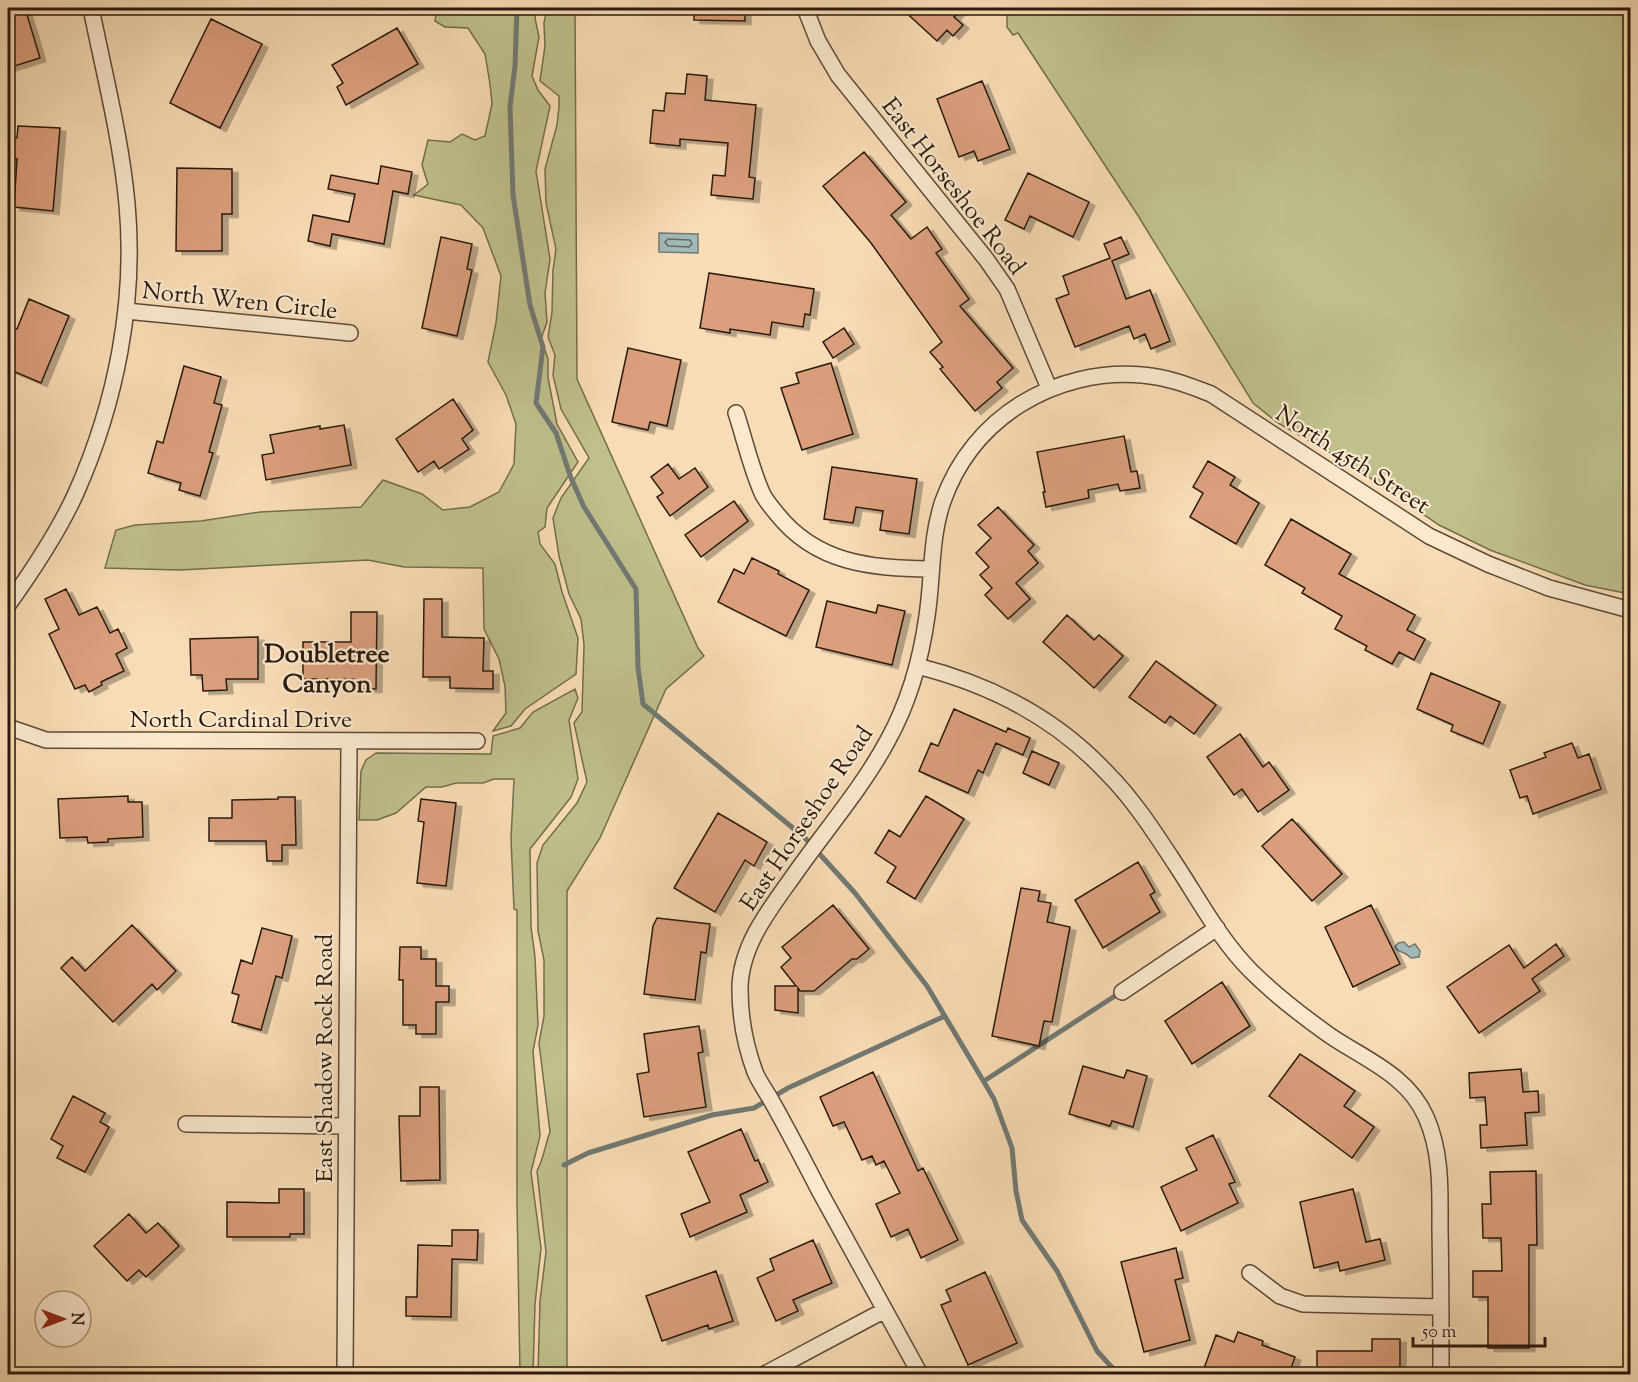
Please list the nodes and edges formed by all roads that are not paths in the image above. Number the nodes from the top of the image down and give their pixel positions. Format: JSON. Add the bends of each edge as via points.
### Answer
{"nodes":[{"id":1,"x":91,"y":8,"type":"edge"},
{"id":2,"x":805,"y":8,"type":"edge"},
{"id":3,"x":126,"y":311,"type":"junction"},
{"id":4,"x":350,"y":333,"type":"dead end"},
{"id":5,"x":1049,"y":388,"type":"junction"},
{"id":6,"x":736,"y":413,"type":"dead end"},
{"id":7,"x":930,"y":569,"type":"junction"},
{"id":8,"x":8,"y":605,"type":"edge"},
{"id":9,"x":1630,"y":610,"type":"edge"},
{"id":10,"x":917,"y":666,"type":"junction"},
{"id":11,"x":8,"y":727,"type":"edge"},
{"id":12,"x":477,"y":741,"type":"dead end"},
{"id":13,"x":349,"y":742,"type":"junction"},
{"id":14,"x":1217,"y":928,"type":"junction"},
{"id":15,"x":1122,"y":992,"type":"dead end"},
{"id":16,"x":186,"y":1124,"type":"dead end"},
{"id":17,"x":346,"y":1126,"type":"junction"},
{"id":18,"x":1250,"y":1273,"type":"dead end"},
{"id":19,"x":1441,"y":1307,"type":"junction"},
{"id":20,"x":885,"y":1310,"type":"junction"},
{"id":21,"x":345,"y":1374,"type":"edge"},
{"id":22,"x":765,"y":1374,"type":"edge"},
{"id":23,"x":920,"y":1374,"type":"edge"},
{"id":24,"x":1441,"y":1374,"type":"edge"}],
"edges":[{"from":1,"to":3,"type":"street","via":[[127,206]]},
{"from":2,"to":5,"type":"street","name":"East Horseshoe Road","via":[[838,75],[1007,290]]},
{"from":3,"to":4,"type":"street","name":"North Wren Circle"},
{"from":3,"to":8,"type":"street","via":[[106,411],[76,494],[46,549]]},
{"from":5,"to":7,"type":"street","name":"East Horseshoe Road","via":[[997,421],[964,459],[944,499]]},
{"from":5,"to":9,"type":"street","name":"North 45th Street","via":[[1082,378],[1144,375],[1211,394],[1430,536],[1549,588]]},
{"from":6,"to":7,"type":"street","via":[[765,498],[803,541],[864,565]]},
{"from":7,"to":10,"type":"street","name":"East Horseshoe Road","via":[[928,614]]},
{"from":10,"to":14,"type":"street","via":[[985,687],[1043,718],[1079,745],[1145,819]]},
{"from":10,"to":20,"type":"street","name":"East Horseshoe Road","via":[[888,741],[759,925],[740,985],[741,1018],[756,1075]]},
{"from":11,"to":13,"type":"street","name":"North Cardinal Drive","via":[[46,740]]},
{"from":12,"to":13,"type":"street","name":"North Cardinal Drive"},
{"from":13,"to":17,"type":"street","name":"East Shadow Rock Road"},
{"from":14,"to":15,"type":"street"},
{"from":14,"to":19,"type":"street","via":[[1249,969],[1281,999],[1381,1066],[1402,1083],[1426,1115],[1436,1143],[1440,1179]]},
{"from":16,"to":17,"type":"street"},
{"from":17,"to":21,"type":"street","name":"East Shadow Rock Road"},
{"from":18,"to":19,"type":"street","via":[[1280,1296],[1303,1304]]},
{"from":19,"to":24,"type":"street"},
{"from":20,"to":22,"type":"street"},
{"from":20,"to":23,"type":"street","name":"East Horseshoe Road"}]}
